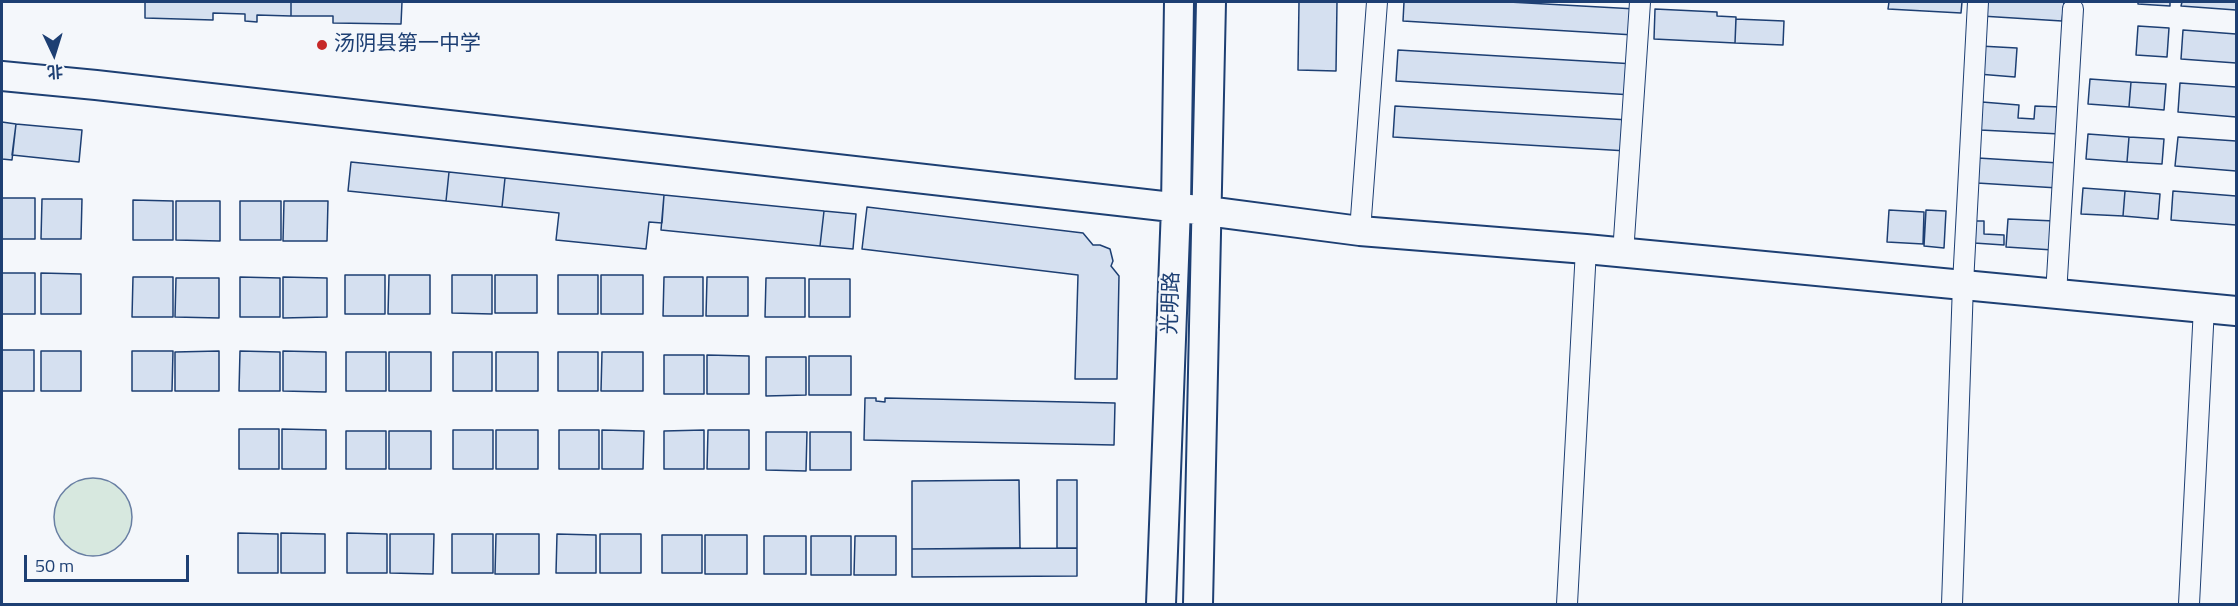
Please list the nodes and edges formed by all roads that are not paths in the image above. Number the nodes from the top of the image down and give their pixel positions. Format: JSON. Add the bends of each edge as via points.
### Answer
{"nodes":[{"id":1,"x":1179,"y":2,"type":"edge"},
{"id":2,"x":1211,"y":2,"type":"edge"},
{"id":3,"x":1377,"y":2,"type":"edge"},
{"id":4,"x":1640,"y":2,"type":"edge"},
{"id":5,"x":1977,"y":2,"type":"edge"},
{"id":6,"x":2073,"y":9,"type":"dead end"},
{"id":7,"x":2,"y":76,"type":"edge"},
{"id":8,"x":1176,"y":207,"type":"junction"},
{"id":9,"x":1207,"y":211,"type":"junction"},
{"id":10,"x":1360,"y":231,"type":"junction"},
{"id":11,"x":1586,"y":249,"type":"junction"},
{"id":12,"x":1623,"y":254,"type":"junction"},
{"id":13,"x":1963,"y":284,"type":"junction"},
{"id":14,"x":2056,"y":295,"type":"junction"},
{"id":15,"x":2204,"y":308,"type":"junction"},
{"id":16,"x":2236,"y":311,"type":"edge"},
{"id":17,"x":1161,"y":604,"type":"edge"},
{"id":18,"x":1198,"y":604,"type":"edge"},
{"id":19,"x":1567,"y":604,"type":"edge"},
{"id":20,"x":1952,"y":604,"type":"edge"},
{"id":21,"x":2189,"y":604,"type":"edge"}],
"edges":[{"from":1,"to":8,"type":"street","name":"光明路"},
{"from":2,"to":9,"type":"street","name":"光明路"},
{"from":3,"to":10,"type":"street"},
{"from":4,"to":12,"type":"street"},
{"from":5,"to":13,"type":"street"},
{"from":6,"to":14,"type":"street"},
{"from":7,"to":8,"type":"street"},
{"from":8,"to":9,"type":"street"},
{"from":8,"to":17,"type":"street","name":"光明路"},
{"from":9,"to":10,"type":"street"},
{"from":9,"to":18,"type":"street","name":"光明路"},
{"from":10,"to":11,"type":"street"},
{"from":11,"to":12,"type":"street"},
{"from":11,"to":19,"type":"street"},
{"from":12,"to":13,"type":"street"},
{"from":13,"to":14,"type":"street"},
{"from":13,"to":20,"type":"street"},
{"from":14,"to":15,"type":"street"},
{"from":15,"to":16,"type":"street"},
{"from":15,"to":21,"type":"street"}]}
